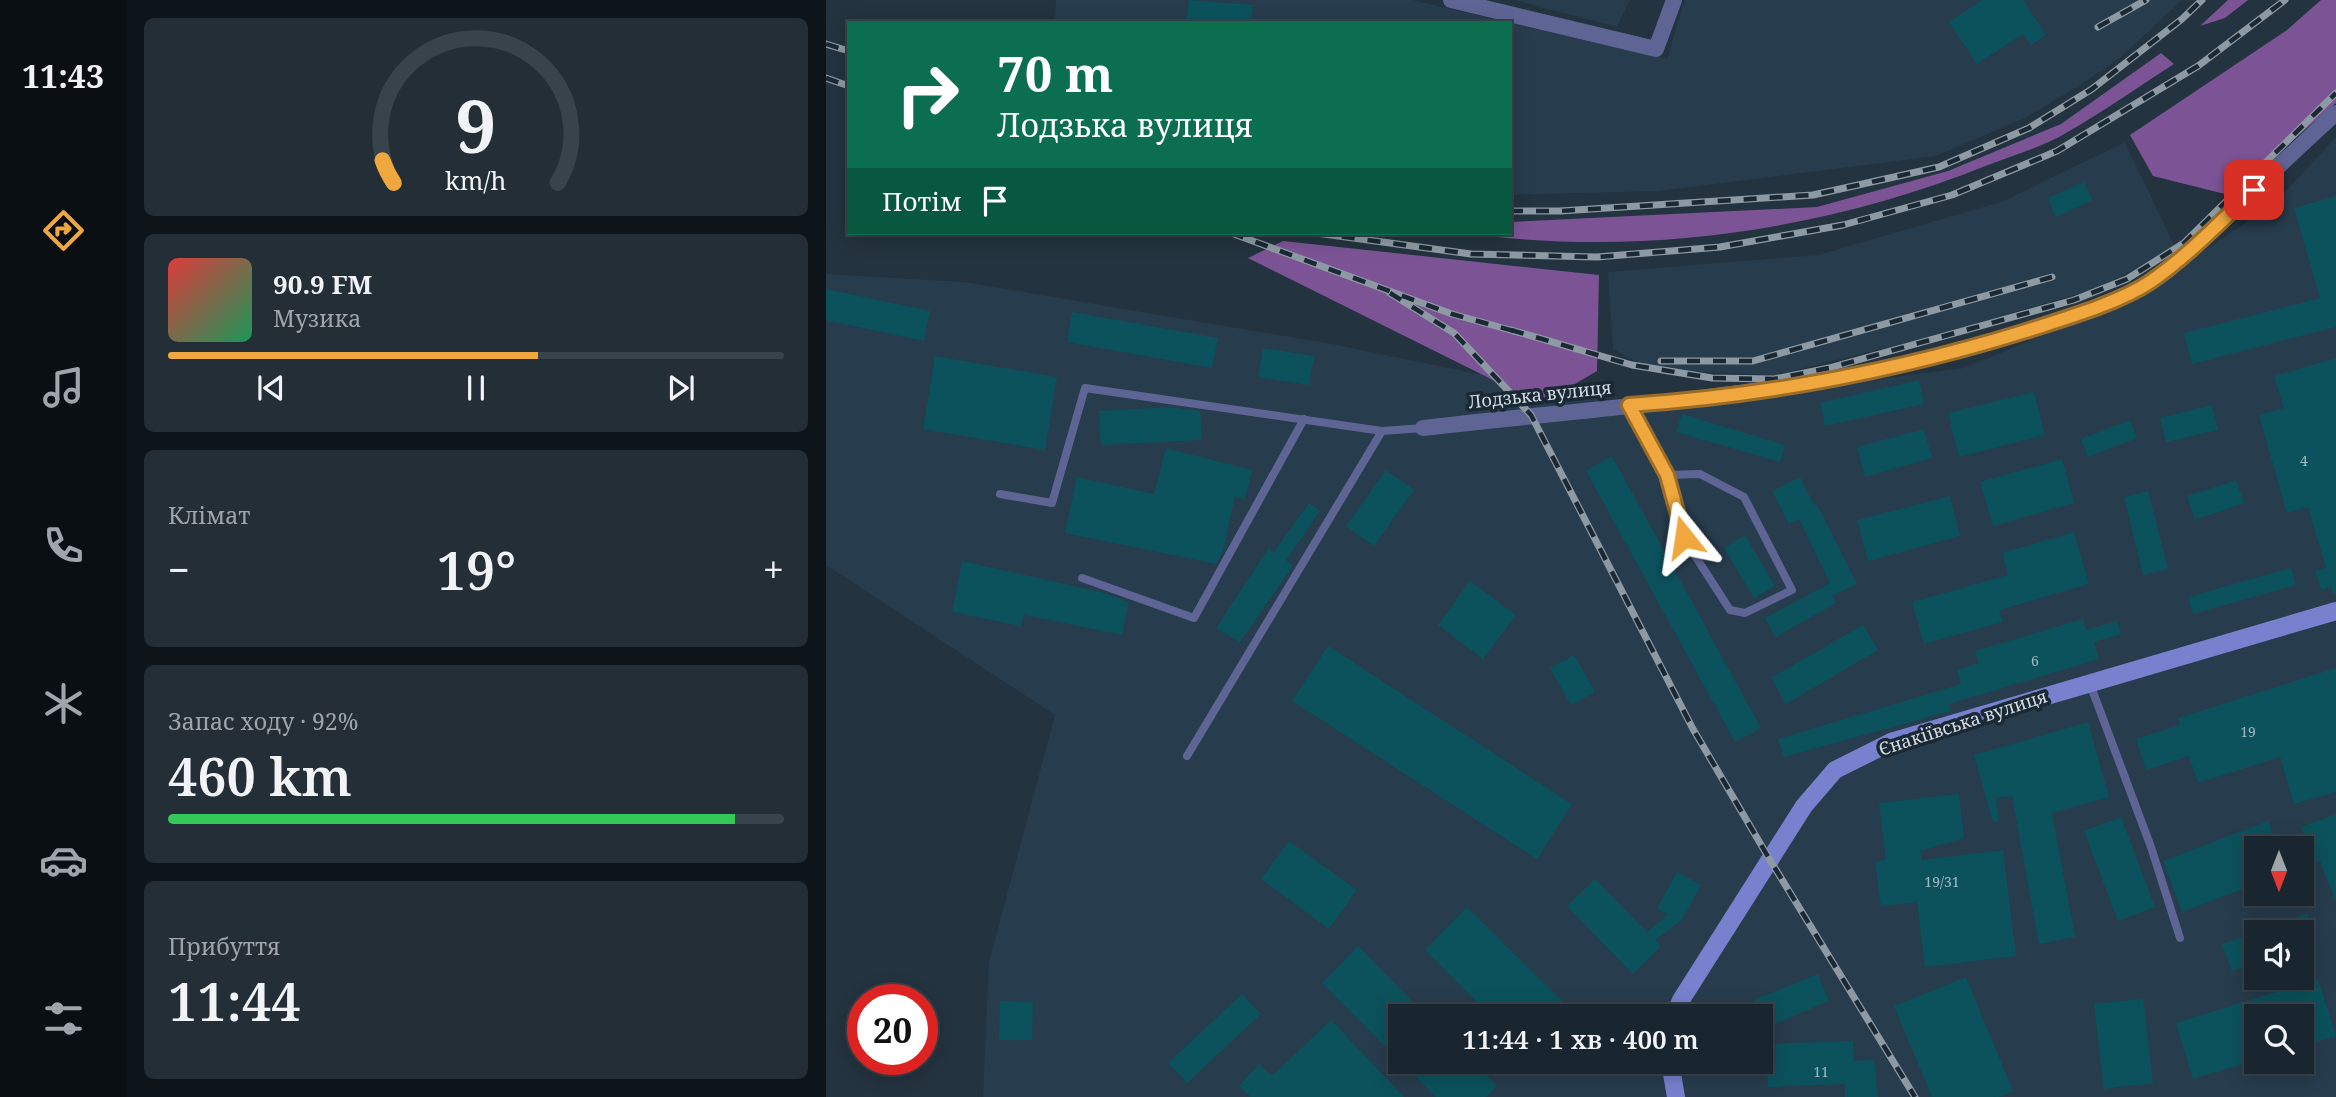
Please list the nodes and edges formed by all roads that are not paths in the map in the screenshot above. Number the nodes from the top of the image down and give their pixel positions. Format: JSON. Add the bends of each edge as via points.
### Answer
{"nodes":[{"id":1,"x":1451,"y":0,"type":"edge"},
{"id":2,"x":1674,"y":0,"type":"edge"},
{"id":3,"x":2336,"y":113,"type":"edge"},
{"id":4,"x":1629,"y":405,"type":"junction"},
{"id":5,"x":1304,"y":419,"type":"junction"},
{"id":6,"x":1423,"y":428,"type":"joint"},
{"id":7,"x":1382,"y":431,"type":"junction"},
{"id":8,"x":1667,"y":475,"type":"junction"},
{"id":9,"x":1000,"y":494,"type":"dead end"},
{"id":10,"x":1082,"y":578,"type":"dead end"},
{"id":11,"x":2336,"y":611,"type":"edge"},
{"id":12,"x":2090,"y":684,"type":"junction"},
{"id":13,"x":1187,"y":756,"type":"dead end"},
{"id":14,"x":2180,"y":938,"type":"dead end"},
{"id":15,"x":1679,"y":1004,"type":"edge"},
{"id":16,"x":1672,"y":1074,"type":"edge"},
{"id":17,"x":1676,"y":1097,"type":"edge"}],
"edges":[{"from":1,"to":2,"type":"street","via":[[1656,48]]},
{"from":3,"to":4,"type":"street","name":"Лодзька вулиця","via":[[2149,283],[2066,319],[1865,374],[1714,399]]},
{"from":4,"to":6,"type":"street","name":"Лодзька вулиця"},
{"from":4,"to":8,"type":"lane"},
{"from":5,"to":7,"type":"lane"},
{"from":5,"to":9,"type":"lane","via":[[1086,388],[1052,503]]},
{"from":5,"to":10,"type":"lane","via":[[1194,618]]},
{"from":6,"to":7,"type":"lane"},
{"from":7,"to":13,"type":"lane"},
{"from":8,"to":8,"type":"lane","via":[[1700,474],[1744,497],[1791,590],[1745,613],[1730,610],[1684,537]]},
{"from":11,"to":12,"type":"street","name":"Єнакіївська вулиця"},
{"from":12,"to":14,"type":"lane"},
{"from":12,"to":15,"type":"street","name":"Єнакіївська вулиця","via":[[1891,742],[1835,770],[1804,806]]},
{"from":16,"to":17,"type":"street"}]}
